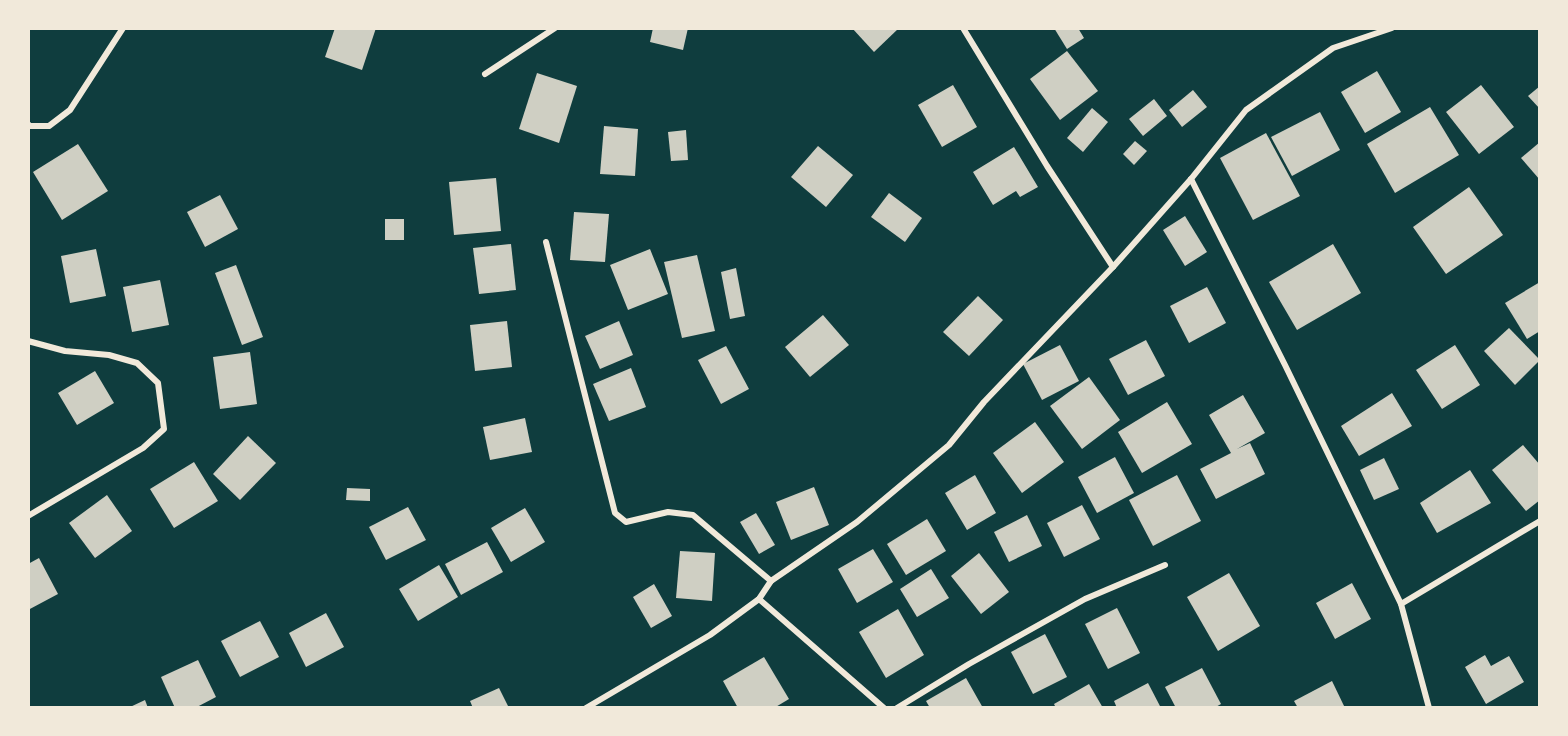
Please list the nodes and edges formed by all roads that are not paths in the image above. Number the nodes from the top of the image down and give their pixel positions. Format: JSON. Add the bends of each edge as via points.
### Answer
{"nodes":[{"id":1,"x":123,"y":28,"type":"edge"},
{"id":2,"x":555,"y":28,"type":"edge"},
{"id":3,"x":963,"y":28,"type":"edge"},
{"id":4,"x":1392,"y":28,"type":"edge"},
{"id":5,"x":485,"y":74,"type":"dead end"},
{"id":6,"x":28,"y":124,"type":"edge"},
{"id":7,"x":1191,"y":179,"type":"junction"},
{"id":8,"x":546,"y":242,"type":"dead end"},
{"id":9,"x":1113,"y":267,"type":"junction"},
{"id":10,"x":28,"y":341,"type":"edge"},
{"id":11,"x":28,"y":516,"type":"edge"},
{"id":12,"x":1539,"y":521,"type":"edge"},
{"id":13,"x":1165,"y":565,"type":"dead end"},
{"id":14,"x":771,"y":580,"type":"junction"},
{"id":15,"x":759,"y":599,"type":"junction"},
{"id":16,"x":1401,"y":604,"type":"junction"},
{"id":17,"x":586,"y":708,"type":"edge"},
{"id":18,"x":884,"y":708,"type":"edge"},
{"id":19,"x":897,"y":708,"type":"edge"},
{"id":20,"x":1429,"y":708,"type":"edge"}],
"edges":[{"from":1,"to":6,"type":"street","via":[[70,110],[49,126]]},
{"from":2,"to":5,"type":"street"},
{"from":3,"to":9,"type":"street"},
{"from":4,"to":7,"type":"street","via":[[1332,48],[1246,110]]},
{"from":7,"to":9,"type":"street"},
{"from":7,"to":16,"type":"street"},
{"from":8,"to":14,"type":"street","via":[[615,513],[626,522],[668,512],[693,515]]},
{"from":9,"to":14,"type":"street","via":[[984,402],[949,445],[857,522]]},
{"from":10,"to":11,"type":"street","via":[[137,363],[158,383],[164,429],[143,448]]},
{"from":12,"to":16,"type":"street"},
{"from":13,"to":19,"type":"street","via":[[1085,600]]},
{"from":14,"to":15,"type":"street"},
{"from":15,"to":17,"type":"street","via":[[710,635]]},
{"from":15,"to":18,"type":"street"},
{"from":16,"to":20,"type":"street"}]}
